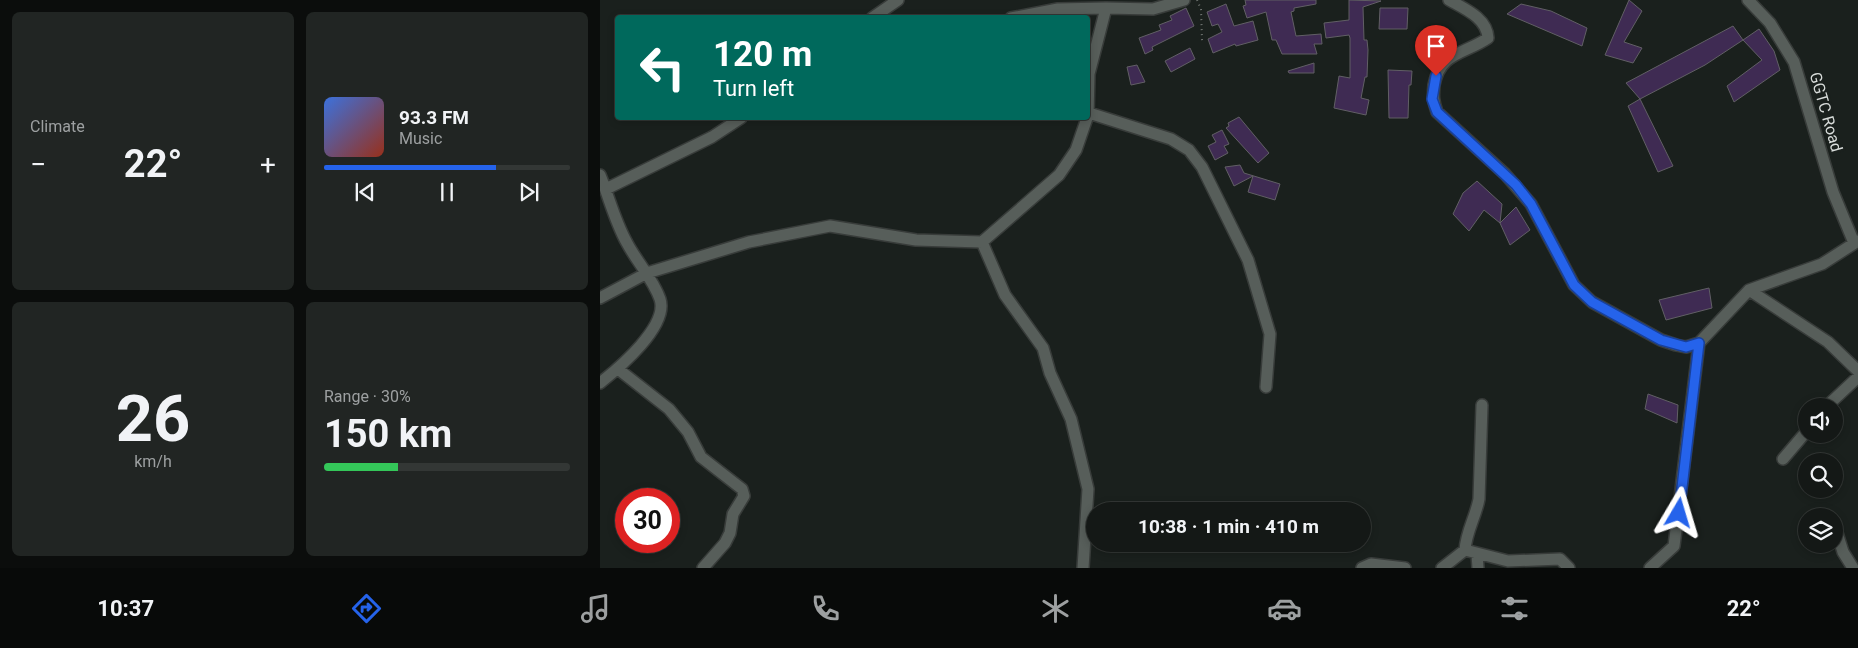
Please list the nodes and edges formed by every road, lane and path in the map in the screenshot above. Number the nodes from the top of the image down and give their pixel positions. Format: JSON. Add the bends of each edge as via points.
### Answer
{"nodes":[{"id":1,"x":898,"y":0,"type":"edge"},
{"id":2,"x":1184,"y":0,"type":"edge"},
{"id":3,"x":1197,"y":0,"type":"edge"},
{"id":4,"x":1449,"y":0,"type":"edge"},
{"id":5,"x":1748,"y":0,"type":"edge"},
{"id":6,"x":1106,"y":8,"type":"junction"},
{"id":7,"x":876,"y":15,"type":"edge"},
{"id":8,"x":1027,"y":15,"type":"edge"},
{"id":9,"x":1202,"y":41,"type":"dead end"},
{"id":10,"x":1090,"y":70,"type":"edge"},
{"id":11,"x":1090,"y":117,"type":"edge"},
{"id":12,"x":738,"y":120,"type":"edge"},
{"id":13,"x":1087,"y":120,"type":"edge"},
{"id":14,"x":600,"y":175,"type":"edge"},
{"id":15,"x":606,"y":189,"type":"junction"},
{"id":16,"x":982,"y":242,"type":"junction"},
{"id":17,"x":1856,"y":242,"type":"edge"},
{"id":18,"x":646,"y":273,"type":"junction"},
{"id":19,"x":1749,"y":290,"type":"junction"},
{"id":20,"x":600,"y":298,"type":"edge"},
{"id":21,"x":1699,"y":343,"type":"junction"},
{"id":22,"x":618,"y":369,"type":"junction"},
{"id":23,"x":1858,"y":371,"type":"edge"},
{"id":24,"x":1858,"y":377,"type":"edge"},
{"id":25,"x":600,"y":383,"type":"edge"},
{"id":26,"x":1266,"y":387,"type":"dead end"},
{"id":27,"x":1836,"y":398,"type":"edge"},
{"id":28,"x":1482,"y":405,"type":"dead end"},
{"id":29,"x":1798,"y":441,"type":"edge"},
{"id":30,"x":1783,"y":459,"type":"dead end"},
{"id":31,"x":1465,"y":550,"type":"junction"},
{"id":32,"x":1843,"y":552,"type":"edge"},
{"id":33,"x":1477,"y":554,"type":"junction"},
{"id":34,"x":703,"y":568,"type":"edge"},
{"id":35,"x":1083,"y":568,"type":"edge"},
{"id":36,"x":1362,"y":568,"type":"edge"},
{"id":37,"x":1405,"y":568,"type":"edge"},
{"id":38,"x":1442,"y":568,"type":"edge"},
{"id":39,"x":1478,"y":568,"type":"edge"},
{"id":40,"x":1568,"y":568,"type":"edge"},
{"id":41,"x":1650,"y":568,"type":"edge"},
{"id":42,"x":1853,"y":568,"type":"edge"}],
"edges":[{"from":1,"to":7,"type":"street"},
{"from":2,"to":6,"type":"street","via":[[1153,9]]},
{"from":3,"to":9,"type":"path","via":[[1201,9]]},
{"from":4,"to":21,"type":"street","via":[[1481,20],[1488,29],[1488,38],[1443,62],[1436,76],[1432,99],[1437,112],[1516,185],[1531,204],[1574,285],[1592,302],[1661,340],[1686,347]]},
{"from":5,"to":17,"type":"street","name":"GGTC Road","via":[[1770,23],[1794,62],[1833,192]]},
{"from":6,"to":8,"type":"street","via":[[1058,9]]},
{"from":6,"to":10,"type":"street"},
{"from":11,"to":26,"type":"street","via":[[1171,139],[1189,150],[1202,167],[1248,260],[1270,334]]},
{"from":12,"to":15,"type":"street","via":[[712,137]]},
{"from":13,"to":16,"type":"street","via":[[1076,150],[1059,175]]},
{"from":14,"to":15,"type":"street"},
{"from":15,"to":18,"type":"street","via":[[627,243]]},
{"from":16,"to":18,"type":"street","via":[[916,240],[830,226],[749,242]]},
{"from":16,"to":35,"type":"street","via":[[1005,295],[1043,348],[1050,373],[1071,419],[1088,489]]},
{"from":17,"to":19,"type":"street","via":[[1822,264]]},
{"from":18,"to":20,"type":"street"},
{"from":18,"to":22,"type":"street","via":[[661,300],[662,313],[650,334]]},
{"from":19,"to":21,"type":"street"},
{"from":19,"to":23,"type":"street","via":[[1828,342]]},
{"from":21,"to":41,"type":"street","via":[[1674,546]]},
{"from":22,"to":25,"type":"street"},
{"from":22,"to":34,"type":"street","via":[[674,414],[701,457],[742,489],[744,496],[733,514],[730,533]]},
{"from":24,"to":27,"type":"street"},
{"from":28,"to":31,"type":"street","via":[[1479,499]]},
{"from":29,"to":30,"type":"street"},
{"from":31,"to":33,"type":"street"},
{"from":31,"to":38,"type":"street"},
{"from":32,"to":42,"type":"street"},
{"from":33,"to":39,"type":"street"},
{"from":33,"to":40,"type":"street","via":[[1508,560],[1560,559]]},
{"from":36,"to":37,"type":"street","via":[[1371,564]]}]}
